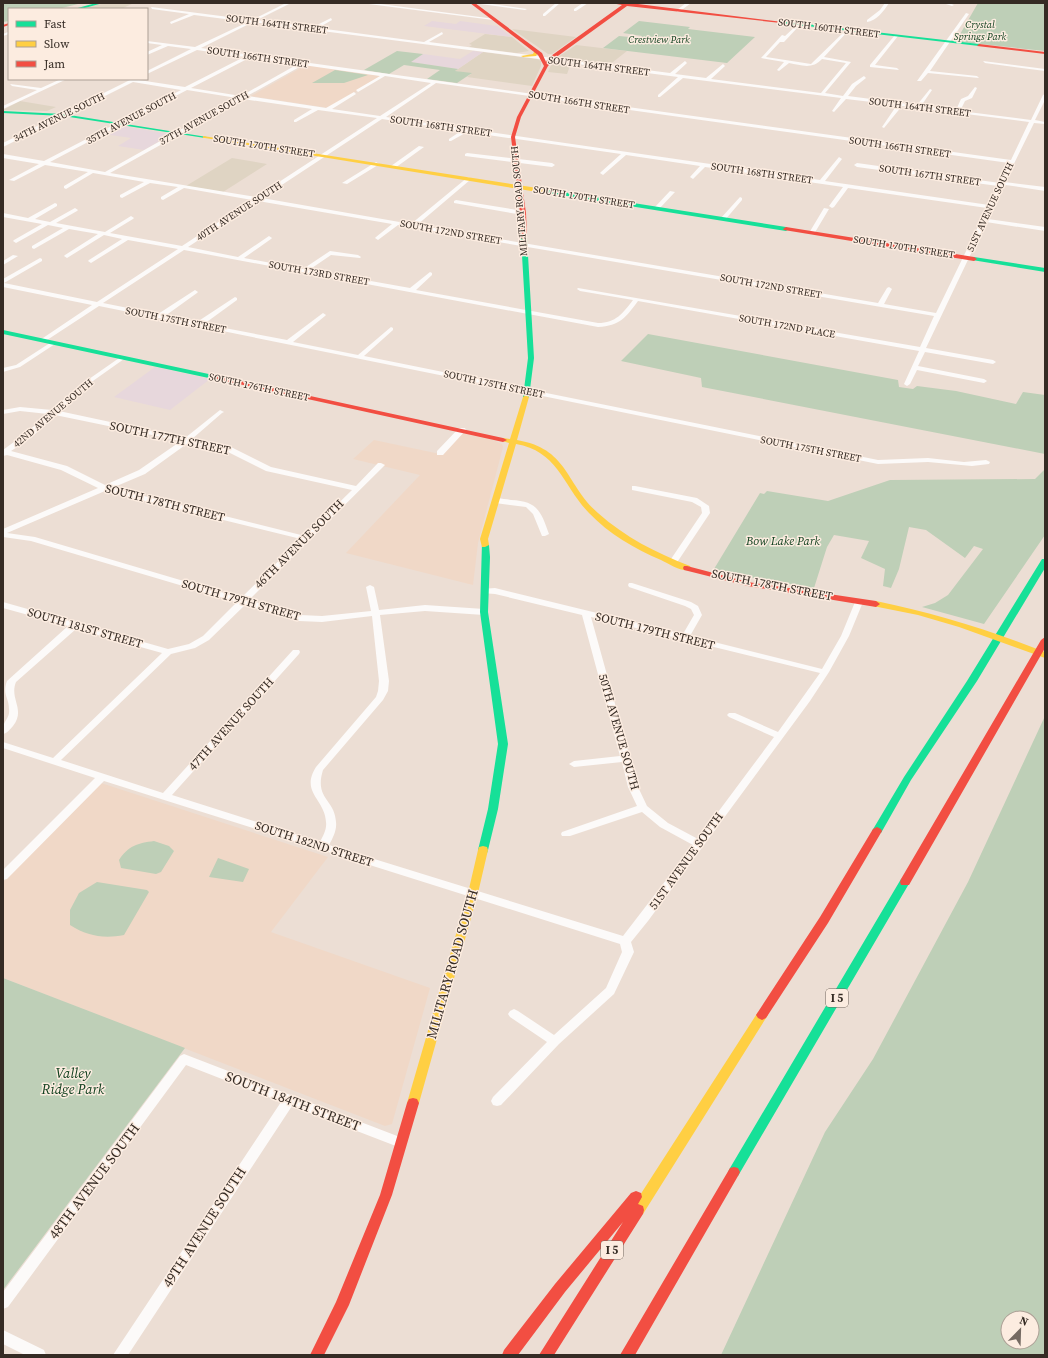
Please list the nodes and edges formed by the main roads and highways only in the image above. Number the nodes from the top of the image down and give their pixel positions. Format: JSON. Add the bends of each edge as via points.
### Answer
{"nodes":[{"id":1,"x":89,"y":3,"type":"edge"},
{"id":2,"x":100,"y":3,"type":"edge"},
{"id":3,"x":474,"y":3,"type":"edge"},
{"id":4,"x":613,"y":3,"type":"edge"},
{"id":5,"x":627,"y":4,"type":"edge"},
{"id":6,"x":69,"y":8,"type":"edge"},
{"id":7,"x":80,"y":8,"type":"edge"},
{"id":8,"x":1045,"y":53,"type":"edge"},
{"id":9,"x":523,"y":56,"type":"road end"},
{"id":10,"x":546,"y":57,"type":"junction"},
{"id":11,"x":3,"y":112,"type":"edge"},
{"id":12,"x":519,"y":186,"type":"junction"},
{"id":13,"x":1045,"y":270,"type":"edge"},
{"id":14,"x":3,"y":332,"type":"edge"},
{"id":15,"x":514,"y":441,"type":"junction"},
{"id":16,"x":1045,"y":562,"type":"edge"},
{"id":17,"x":1045,"y":640,"type":"edge"},
{"id":18,"x":1045,"y":656,"type":"edge"},
{"id":19,"x":677,"y":1146,"type":"junction"},
{"id":20,"x":317,"y":1355,"type":"edge"},
{"id":21,"x":509,"y":1355,"type":"edge"},
{"id":22,"x":546,"y":1355,"type":"edge"},
{"id":23,"x":627,"y":1355,"type":"edge"}],
"edges":[{"from":1,"to":6,"type":"main road"},
{"from":2,"to":7,"type":"main road"},
{"from":3,"to":10,"type":"main road"},
{"from":4,"to":5,"type":"main road","name":"SOUTH 160TH STREET"},
{"from":5,"to":8,"type":"main road","name":"SOUTH 160TH STREET"},
{"from":5,"to":10,"type":"main road"},
{"from":9,"to":10,"type":"main road"},
{"from":10,"to":12,"type":"main road","name":"MILITARY ROAD SOUTH","via":[[519,117],[513,137]]},
{"from":11,"to":12,"type":"main road","name":"SOUTH 170TH STREET","via":[[63,115]]},
{"from":12,"to":13,"type":"main road","name":"SOUTH 170TH STREET"},
{"from":12,"to":15,"type":"main road","name":"MILITARY ROAD SOUTH","via":[[523,213],[531,358],[528,391]]},
{"from":14,"to":15,"type":"main road","name":"SOUTH 176TH STREET"},
{"from":15,"to":18,"type":"main road","name":"SOUTH 178TH STREET","via":[[533,446],[550,456],[584,504],[604,524],[632,542],[673,562],[748,583],[914,611],[961,624]]},
{"from":15,"to":20,"type":"main road","name":"MILITARY ROAD SOUTH","via":[[510,447],[499,502],[484,539],[484,612],[503,744],[493,809],[473,893],[386,1195],[342,1305]]},
{"from":16,"to":19,"type":"main road","number":"I 5","via":[[972,681],[907,779],[824,920]]},
{"from":17,"to":23,"type":"main road","number":"I 5"},
{"from":19,"to":21,"type":"main road","via":[[560,1288]]},
{"from":19,"to":22,"type":"main road","number":"I 5"}]}
